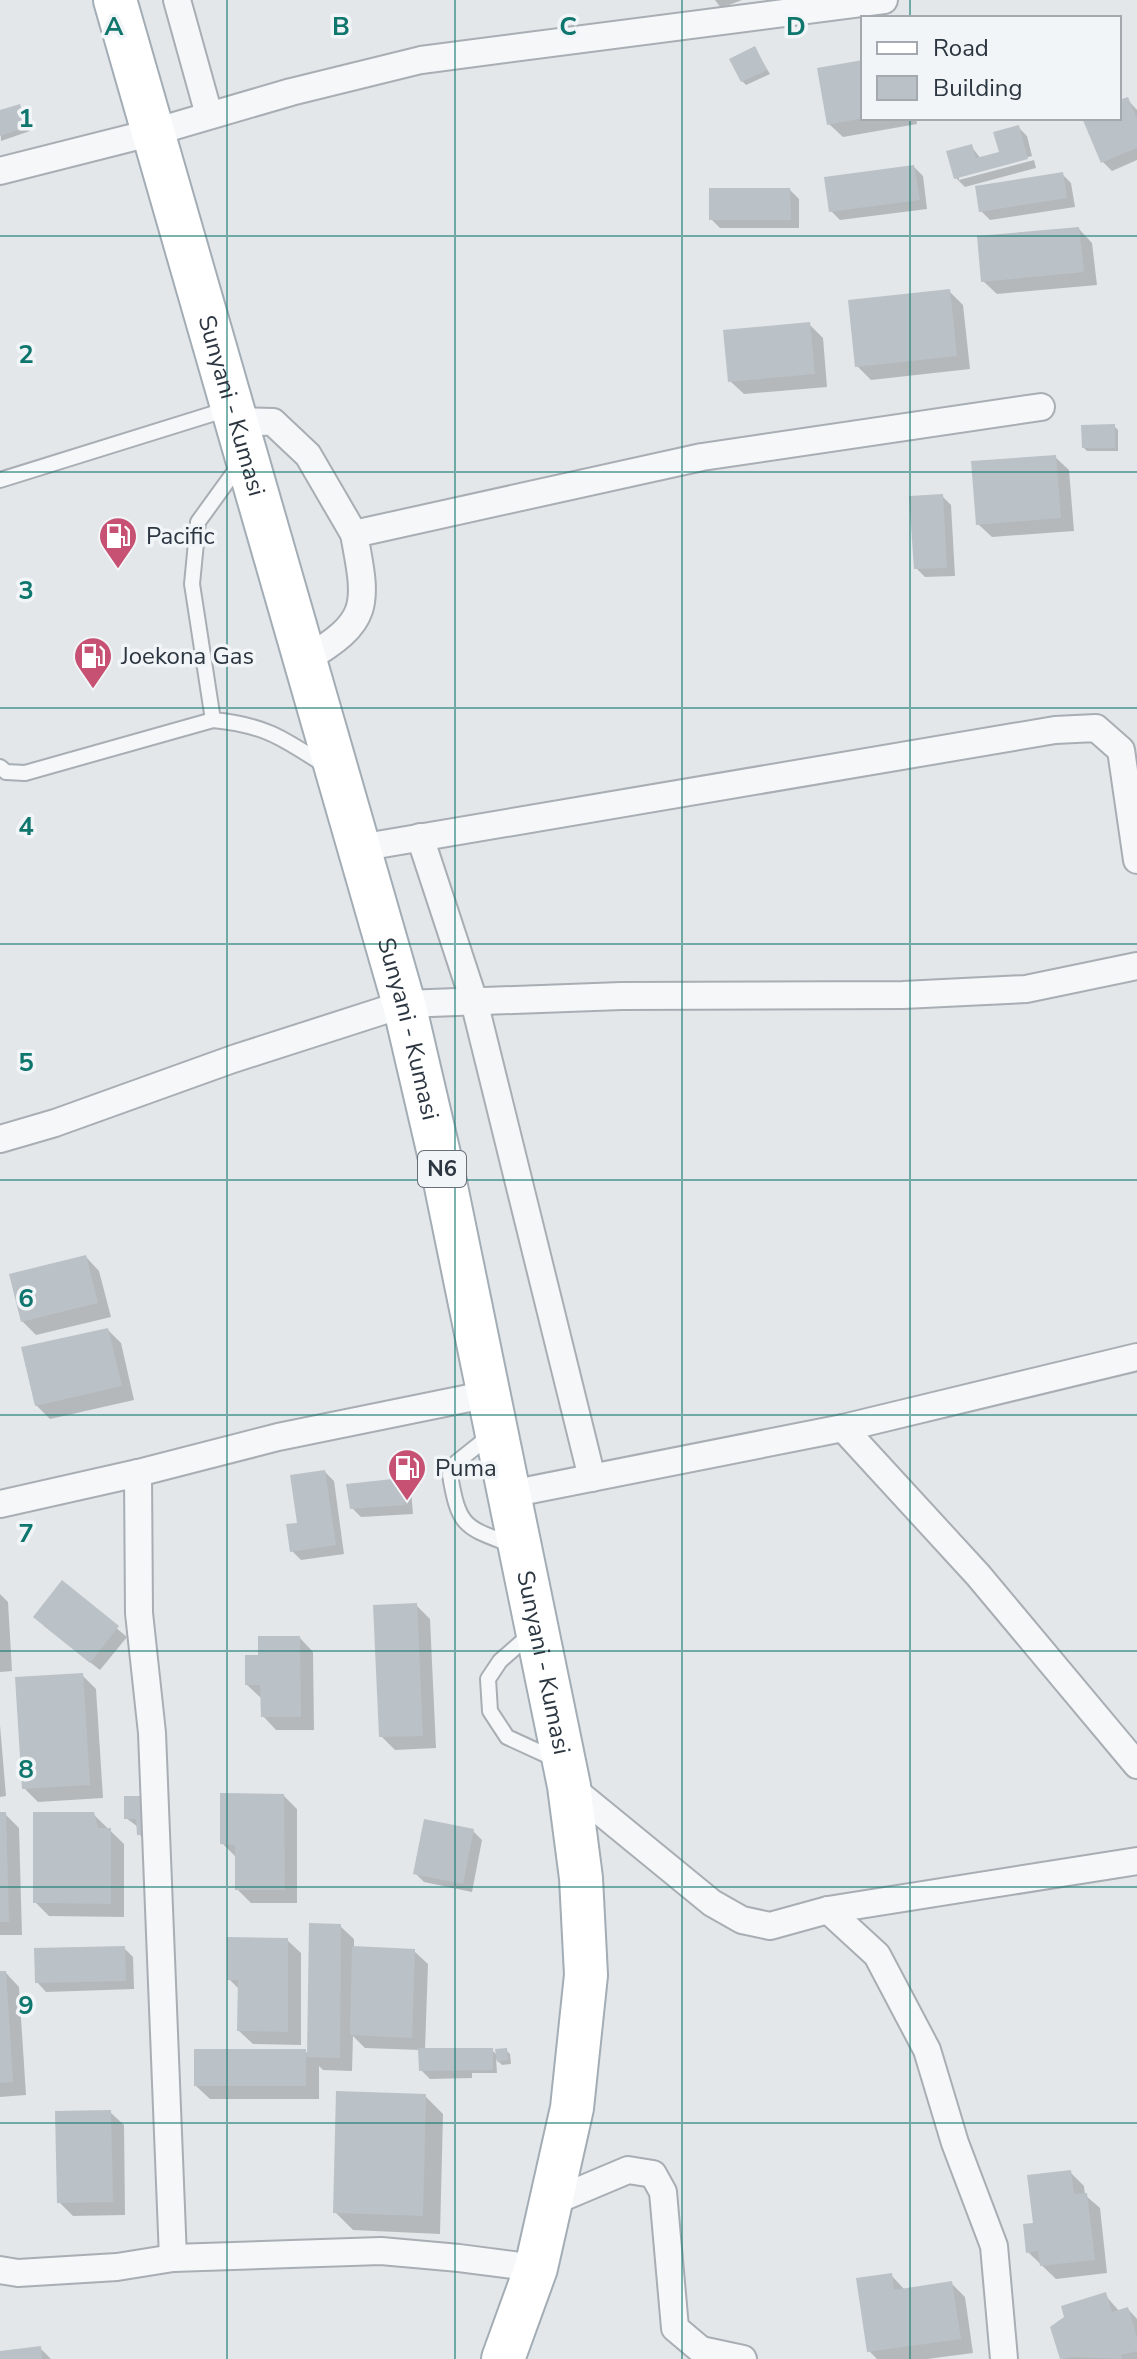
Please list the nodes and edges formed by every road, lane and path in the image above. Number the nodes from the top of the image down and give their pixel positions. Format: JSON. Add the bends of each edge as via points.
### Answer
{"nodes":[{"id":1,"x":115,"y":0,"type":"edge"},
{"id":2,"x":177,"y":0,"type":"edge"},
{"id":3,"x":884,"y":0,"type":"edge"},
{"id":4,"x":209,"y":115,"type":"junction"},
{"id":5,"x":154,"y":132,"type":"junction"},
{"id":6,"x":0,"y":171,"type":"edge"},
{"id":7,"x":1041,"y":407,"type":"dead end"},
{"id":8,"x":238,"y":428,"type":"junction"},
{"id":9,"x":0,"y":480,"type":"edge"},
{"id":10,"x":354,"y":534,"type":"junction"},
{"id":11,"x":305,"y":660,"type":"junction"},
{"id":12,"x":213,"y":720,"type":"junction"},
{"id":13,"x":0,"y":767,"type":"edge"},
{"id":14,"x":337,"y":772,"type":"junction"},
{"id":15,"x":420,"y":837,"type":"junction"},
{"id":16,"x":359,"y":848,"type":"junction"},
{"id":17,"x":1137,"y":860,"type":"edge"},
{"id":18,"x":1137,"y":966,"type":"edge"},
{"id":19,"x":474,"y":1001,"type":"junction"},
{"id":20,"x":404,"y":1004,"type":"junction"},
{"id":21,"x":0,"y":1139,"type":"edge"},
{"id":22,"x":1137,"y":1357,"type":"edge"},
{"id":23,"x":493,"y":1413,"type":"junction"},
{"id":24,"x":843,"y":1428,"type":"junction"},
{"id":25,"x":138,"y":1473,"type":"junction"},
{"id":26,"x":592,"y":1478,"type":"junction"},
{"id":27,"x":510,"y":1494,"type":"junction"},
{"id":28,"x":0,"y":1504,"type":"edge"},
{"id":29,"x":520,"y":1548,"type":"junction"},
{"id":30,"x":537,"y":1628,"type":"junction"},
{"id":31,"x":1137,"y":1765,"type":"edge"},
{"id":32,"x":567,"y":1775,"type":"junction"},
{"id":33,"x":1137,"y":1861,"type":"edge"},
{"id":34,"x":828,"y":1910,"type":"junction"},
{"id":35,"x":552,"y":2202,"type":"junction"},
{"id":36,"x":173,"y":2258,"type":"junction"},
{"id":37,"x":536,"y":2268,"type":"junction"},
{"id":38,"x":0,"y":2270,"type":"edge"},
{"id":39,"x":503,"y":2359,"type":"edge"},
{"id":40,"x":743,"y":2359,"type":"edge"},
{"id":41,"x":1004,"y":2359,"type":"edge"}],
"edges":[{"from":1,"to":5,"type":"main road","name":"Sunyani - Kumasi","number":"N6"},
{"from":2,"to":4,"type":"street"},
{"from":3,"to":4,"type":"street","via":[[421,60]]},
{"from":4,"to":5,"type":"street"},
{"from":5,"to":6,"type":"street"},
{"from":5,"to":8,"type":"main road","name":"Sunyani - Kumasi","number":"N6"},
{"from":7,"to":10,"type":"street","via":[[702,457]]},
{"from":8,"to":9,"type":"lane"},
{"from":8,"to":10,"type":"street","via":[[273,422],[308,455]]},
{"from":8,"to":11,"type":"main road","name":"Sunyani - Kumasi","number":"N6"},
{"from":8,"to":12,"type":"lane","via":[[198,522],[192,584]]},
{"from":10,"to":11,"type":"street","via":[[362,603],[354,624]]},
{"from":11,"to":14,"type":"main road","name":"Sunyani - Kumasi","number":"N6"},
{"from":12,"to":13,"type":"lane","via":[[25,773]]},
{"from":12,"to":14,"type":"lane","via":[[246,723],[276,734]]},
{"from":14,"to":16,"type":"main road","name":"Sunyani - Kumasi","number":"N6"},
{"from":15,"to":16,"type":"street"},
{"from":15,"to":17,"type":"street","via":[[1055,730],[1096,728],[1121,750]]},
{"from":15,"to":19,"type":"street"},
{"from":16,"to":20,"type":"main road","name":"Sunyani - Kumasi","number":"N6"},
{"from":18,"to":19,"type":"street","via":[[1026,989]]},
{"from":19,"to":20,"type":"street"},
{"from":19,"to":26,"type":"street"},
{"from":20,"to":21,"type":"street"},
{"from":20,"to":23,"type":"main road","name":"Sunyani - Kumasi","number":"N6"},
{"from":22,"to":24,"type":"street"},
{"from":23,"to":25,"type":"street","via":[[278,1437]]},
{"from":23,"to":27,"type":"main road","name":"Sunyani - Kumasi","number":"N6"},
{"from":23,"to":29,"type":"lane","via":[[450,1475],[455,1506],[471,1529]]},
{"from":24,"to":26,"type":"street"},
{"from":24,"to":31,"type":"street","via":[[978,1575]]},
{"from":25,"to":28,"type":"street"},
{"from":25,"to":36,"type":"street","via":[[139,1613],[152,1733]]},
{"from":26,"to":27,"type":"street"},
{"from":27,"to":29,"type":"main road","name":"Sunyani - Kumasi","number":"N6"},
{"from":29,"to":30,"type":"main road","name":"Sunyani - Kumasi","number":"N6"},
{"from":30,"to":32,"type":"main road","name":"Sunyani - Kumasi","number":"N6"},
{"from":30,"to":32,"type":"lane","via":[[488,1679],[490,1711],[507,1737]]},
{"from":32,"to":34,"type":"street","via":[[712,1903],[742,1920],[770,1926]]},
{"from":32,"to":35,"type":"main road","name":"Sunyani - Kumasi","number":"N6","via":[[581,1878],[586,1975],[572,2108]]},
{"from":33,"to":34,"type":"street"},
{"from":34,"to":41,"type":"street","via":[[877,1955],[927,2050],[994,2246]]},
{"from":35,"to":37,"type":"main road","name":"Sunyani - Kumasi","number":"N6"},
{"from":35,"to":40,"type":"street","via":[[628,2170],[653,2174],[663,2192],[675,2328],[701,2350]]},
{"from":36,"to":37,"type":"street","via":[[381,2251]]},
{"from":36,"to":38,"type":"street","via":[[103,2268]]},
{"from":37,"to":39,"type":"main road","name":"Sunyani - Kumasi","number":"N6"}]}
